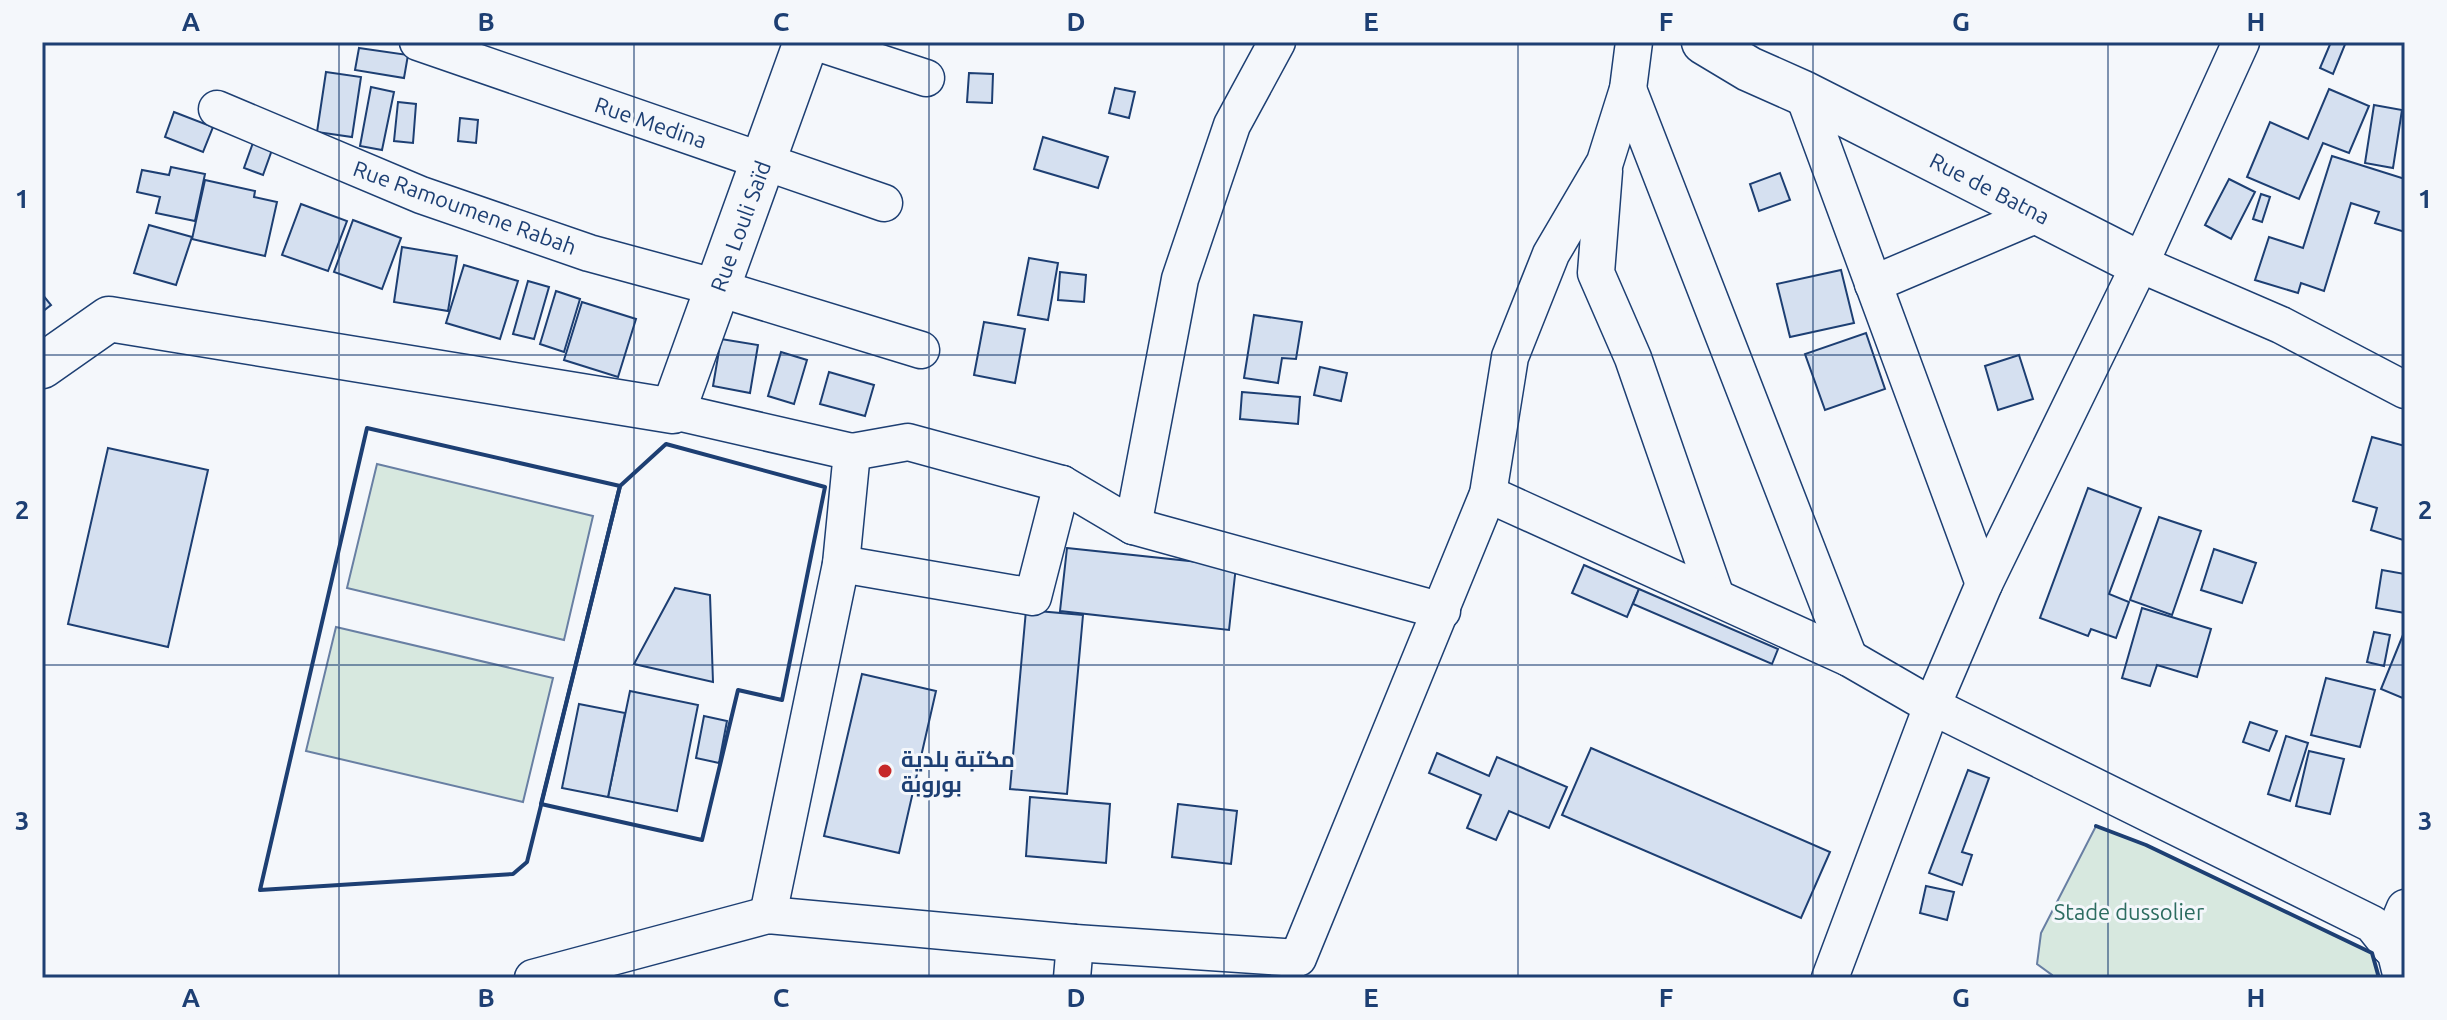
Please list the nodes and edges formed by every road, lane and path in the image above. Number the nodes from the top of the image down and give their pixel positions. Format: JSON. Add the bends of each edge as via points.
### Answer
{"nodes":[{"id":1,"x":418,"y":42,"type":"edge"},
{"id":2,"x":806,"y":42,"type":"edge"},
{"id":3,"x":816,"y":42,"type":"edge"},
{"id":4,"x":1277,"y":42,"type":"edge"},
{"id":5,"x":1634,"y":42,"type":"edge"},
{"id":6,"x":1704,"y":42,"type":"edge"},
{"id":7,"x":2241,"y":42,"type":"edge"},
{"id":8,"x":926,"y":78,"type":"dead end"},
{"id":9,"x":1628,"y":89,"type":"junction"},
{"id":10,"x":1803,"y":93,"type":"junction"},
{"id":11,"x":217,"y":109,"type":"dead end"},
{"id":12,"x":764,"y":160,"type":"junction"},
{"id":13,"x":1605,"y":162,"type":"junction"},
{"id":14,"x":884,"y":203,"type":"dead end"},
{"id":15,"x":2040,"y":213,"type":"junction"},
{"id":16,"x":2140,"y":264,"type":"junction"},
{"id":17,"x":1873,"y":284,"type":"junction"},
{"id":18,"x":718,"y":288,"type":"junction"},
{"id":19,"x":921,"y":350,"type":"dead end"},
{"id":20,"x":42,"y":366,"type":"edge"},
{"id":21,"x":2405,"y":390,"type":"edge"},
{"id":22,"x":673,"y":411,"type":"junction"},
{"id":23,"x":852,"y":452,"type":"junction"},
{"id":24,"x":1062,"y":484,"type":"junction"},
{"id":25,"x":1488,"y":494,"type":"junction"},
{"id":26,"x":1133,"y":526,"type":"junction"},
{"id":27,"x":841,"y":564,"type":"junction"},
{"id":28,"x":1984,"y":584,"type":"junction"},
{"id":29,"x":1716,"y":597,"type":"junction"},
{"id":30,"x":1442,"y":611,"type":"junction"},
{"id":31,"x":1849,"y":658,"type":"junction"},
{"id":32,"x":1932,"y":706,"type":"junction"},
{"id":33,"x":2405,"y":908,"type":"edge"},
{"id":34,"x":768,"y":915,"type":"junction"},
{"id":35,"x":1075,"y":943,"type":"junction"},
{"id":36,"x":2396,"y":962,"type":"edge"},
{"id":37,"x":533,"y":978,"type":"edge"},
{"id":38,"x":1072,"y":978,"type":"edge"},
{"id":39,"x":1830,"y":978,"type":"edge"}],
"edges":[{"from":1,"to":12,"type":"street","name":"Rue Medina"},
{"from":2,"to":12,"type":"street","name":"Rue Louli Saïd"},
{"from":3,"to":8,"type":"street"},
{"from":4,"to":26,"type":"street","via":[[1232,125],[1180,279]]},
{"from":5,"to":9,"type":"street"},
{"from":6,"to":10,"type":"street","name":"Rue de Batna"},
{"from":7,"to":16,"type":"street"},
{"from":9,"to":13,"type":"street"},
{"from":9,"to":31,"type":"street"},
{"from":10,"to":15,"type":"street","name":"Rue de Batna"},
{"from":10,"to":17,"type":"street"},
{"from":11,"to":18,"type":"street","name":"Rue Ramoumene Rabah","via":[[421,195],[589,253]]},
{"from":12,"to":14,"type":"street","name":"Rue Medina"},
{"from":12,"to":18,"type":"street","name":"Rue Louli Saïd"},
{"from":13,"to":25,"type":"street","via":[[1551,254],[1510,357]]},
{"from":13,"to":29,"type":"street","via":[[1596,273],[1633,358]]},
{"from":15,"to":16,"type":"street","name":"Rue de Batna"},
{"from":15,"to":17,"type":"street"},
{"from":16,"to":21,"type":"street","name":"Rue de Batna","via":[[2281,325]]},
{"from":16,"to":28,"type":"street"},
{"from":17,"to":28,"type":"street"},
{"from":18,"to":19,"type":"street","name":"Rue Ramoumene Rabah"},
{"from":18,"to":22,"type":"street","name":"Rue Louli Saïd"},
{"from":20,"to":22,"type":"street","via":[[109,319]]},
{"from":22,"to":23,"type":"street"},
{"from":23,"to":24,"type":"street","via":[[908,442]]},
{"from":23,"to":27,"type":"street"},
{"from":24,"to":26,"type":"street"},
{"from":24,"to":27,"type":"street","via":[[1033,597]]},
{"from":25,"to":29,"type":"street"},
{"from":25,"to":30,"type":"street"},
{"from":26,"to":30,"type":"street"},
{"from":27,"to":34,"type":"street"},
{"from":28,"to":32,"type":"street"},
{"from":29,"to":31,"type":"street"},
{"from":30,"to":35,"type":"street","via":[[1298,958]]},
{"from":31,"to":32,"type":"street"},
{"from":32,"to":36,"type":"street","via":[[2372,924]]},
{"from":32,"to":39,"type":"street"},
{"from":33,"to":36,"type":"street"},
{"from":34,"to":35,"type":"street"},
{"from":34,"to":37,"type":"street"},
{"from":35,"to":38,"type":"street"}]}
